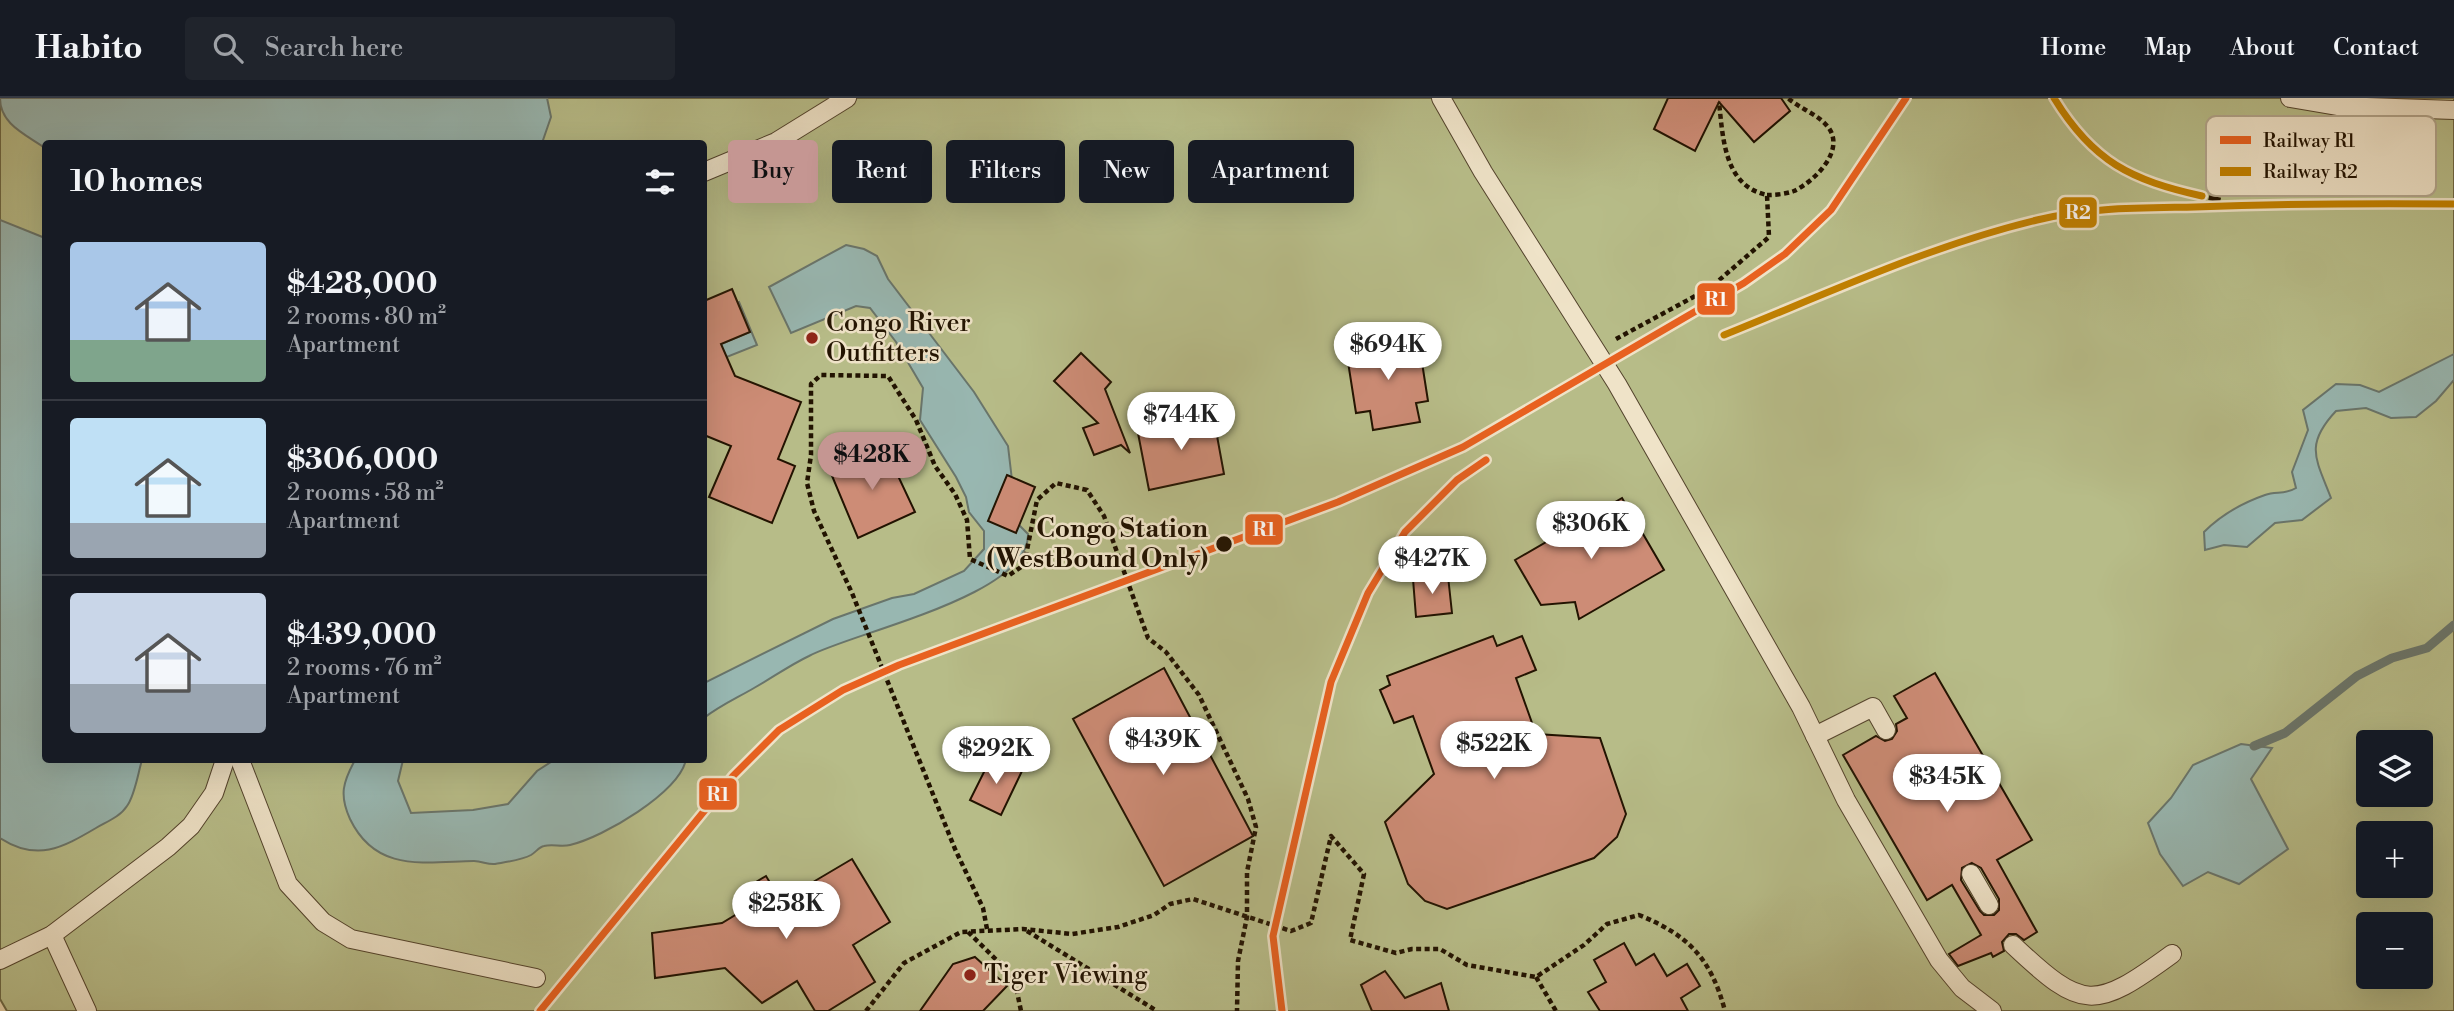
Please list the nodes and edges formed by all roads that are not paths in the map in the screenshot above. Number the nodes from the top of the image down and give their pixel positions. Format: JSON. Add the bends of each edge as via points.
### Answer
{"nodes":[{"id":1,"x":848,"y":98,"type":"edge"},
{"id":2,"x":1441,"y":98,"type":"edge"},
{"id":3,"x":2290,"y":98,"type":"edge"},
{"id":4,"x":2454,"y":110,"type":"edge"},
{"id":5,"x":707,"y":171,"type":"edge"},
{"id":6,"x":1886,"y":730,"type":"dead end"},
{"id":7,"x":1815,"y":736,"type":"junction"},
{"id":8,"x":225,"y":763,"type":"edge"},
{"id":9,"x":241,"y":763,"type":"edge"},
{"id":10,"x":1971,"y":874,"type":"dead end"},
{"id":11,"x":1989,"y":905,"type":"dead end"},
{"id":12,"x":52,"y":935,"type":"junction"},
{"id":13,"x":2013,"y":945,"type":"dead end"},
{"id":14,"x":2172,"y":954,"type":"dead end"},
{"id":15,"x":0,"y":960,"type":"edge"},
{"id":16,"x":536,"y":978,"type":"dead end"},
{"id":17,"x":87,"y":1011,"type":"edge"},
{"id":18,"x":1992,"y":1011,"type":"edge"}],
"edges":[{"from":1,"to":5,"type":"lane","via":[[776,142]]},
{"from":2,"to":7,"type":"lane","via":[[1598,352]]},
{"from":3,"to":4,"type":"lane","via":[[2337,106]]},
{"from":6,"to":7,"type":"lane","via":[[1872,707]]},
{"from":7,"to":18,"type":"lane","via":[[1846,800],[1939,960],[1962,989]]},
{"from":8,"to":12,"type":"lane","via":[[214,793],[191,826]]},
{"from":9,"to":16,"type":"lane","via":[[288,884],[323,922],[351,939]]},
{"from":10,"to":11,"type":"lane"},
{"from":12,"to":15,"type":"lane"},
{"from":12,"to":17,"type":"lane"},
{"from":13,"to":14,"type":"lane","via":[[2050,983],[2080,1000],[2120,992]]}]}
